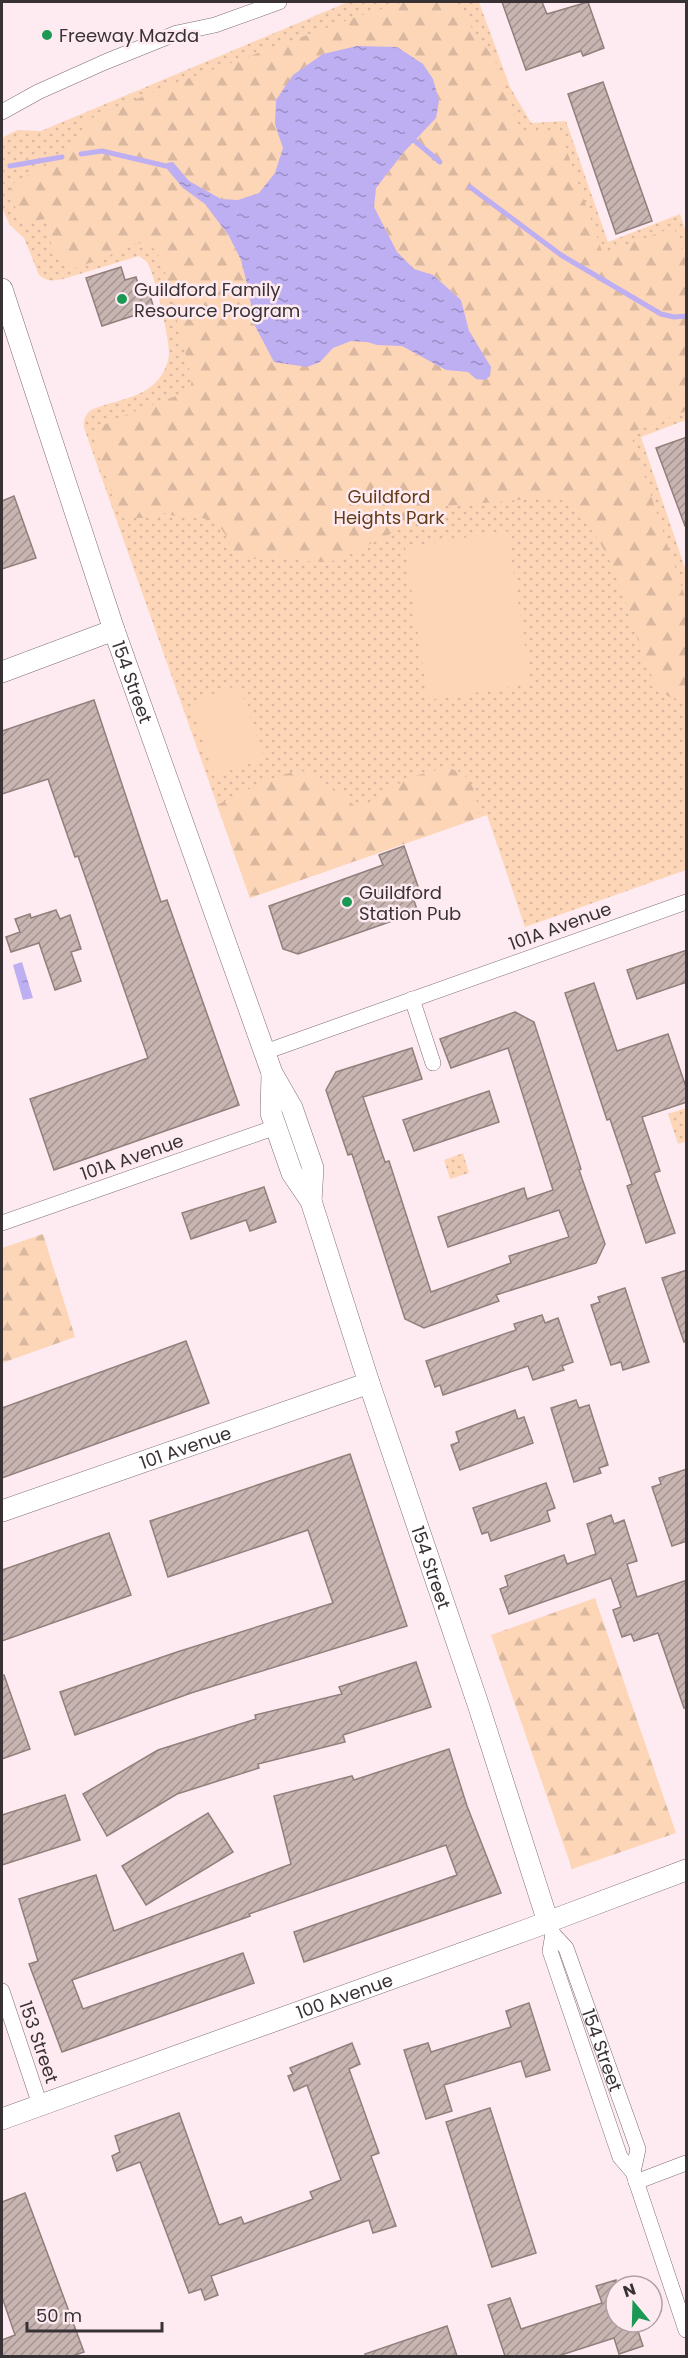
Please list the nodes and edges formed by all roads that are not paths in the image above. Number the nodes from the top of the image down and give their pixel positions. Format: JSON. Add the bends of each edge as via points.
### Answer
{"nodes":[{"id":1,"x":279,"y":2,"type":"edge"},
{"id":2,"x":2,"y":112,"type":"edge"},
{"id":3,"x":2,"y":289,"type":"edge"},
{"id":4,"x":114,"y":630,"type":"junction"},
{"id":5,"x":2,"y":672,"type":"edge"},
{"id":6,"x":687,"y":902,"type":"edge"},
{"id":7,"x":412,"y":999,"type":"junction"},
{"id":8,"x":265,"y":1052,"type":"junction"},
{"id":9,"x":433,"y":1063,"type":"dead end"},
{"id":10,"x":272,"y":1073,"type":"junction"},
{"id":11,"x":276,"y":1127,"type":"junction"},
{"id":12,"x":311,"y":1201,"type":"junction"},
{"id":13,"x":2,"y":1223,"type":"edge"},
{"id":14,"x":369,"y":1383,"type":"junction"},
{"id":15,"x":2,"y":1511,"type":"edge"},
{"id":16,"x":687,"y":1870,"type":"edge"},
{"id":17,"x":550,"y":1928,"type":"junction"},
{"id":18,"x":2,"y":1991,"type":"edge"},
{"id":19,"x":40,"y":2106,"type":"junction"},
{"id":20,"x":2,"y":2119,"type":"edge"},
{"id":21,"x":687,"y":2163,"type":"edge"},
{"id":22,"x":635,"y":2177,"type":"junction"},
{"id":23,"x":687,"y":2330,"type":"edge"}],
"edges":[{"from":1,"to":2,"type":"street","via":[[177,33],[38,92]]},
{"from":3,"to":4,"type":"main road","name":"154 Street"},
{"from":4,"to":5,"type":"main road"},
{"from":4,"to":8,"type":"main road","name":"154 Street"},
{"from":6,"to":7,"type":"street","name":"101A Avenue"},
{"from":7,"to":8,"type":"street","name":"101A Avenue"},
{"from":7,"to":9,"type":"street"},
{"from":8,"to":10,"type":"main road","name":"154 Street"},
{"from":10,"to":11,"type":"main road","name":"154 Street","via":[[271,1113]]},
{"from":10,"to":12,"type":"main road","name":"154 Street","via":[[292,1108],[313,1168]]},
{"from":11,"to":12,"type":"main road","name":"154 Street","via":[[292,1173]]},
{"from":11,"to":13,"type":"street","name":"101A Avenue"},
{"from":12,"to":14,"type":"main road","name":"154 Street"},
{"from":14,"to":15,"type":"main road","name":"101 Avenue"},
{"from":14,"to":17,"type":"main road","name":"154 Street"},
{"from":16,"to":17,"type":"main road","name":"100 Avenue"},
{"from":17,"to":19,"type":"main road","name":"100 Avenue"},
{"from":17,"to":22,"type":"street","name":"154 Street","via":[[550,1951],[620,2157]]},
{"from":18,"to":19,"type":"street","name":"153 Street"},
{"from":19,"to":20,"type":"main road","name":"100 Avenue"},
{"from":21,"to":22,"type":"street"},
{"from":22,"to":23,"type":"street","name":"154 Street"}]}
